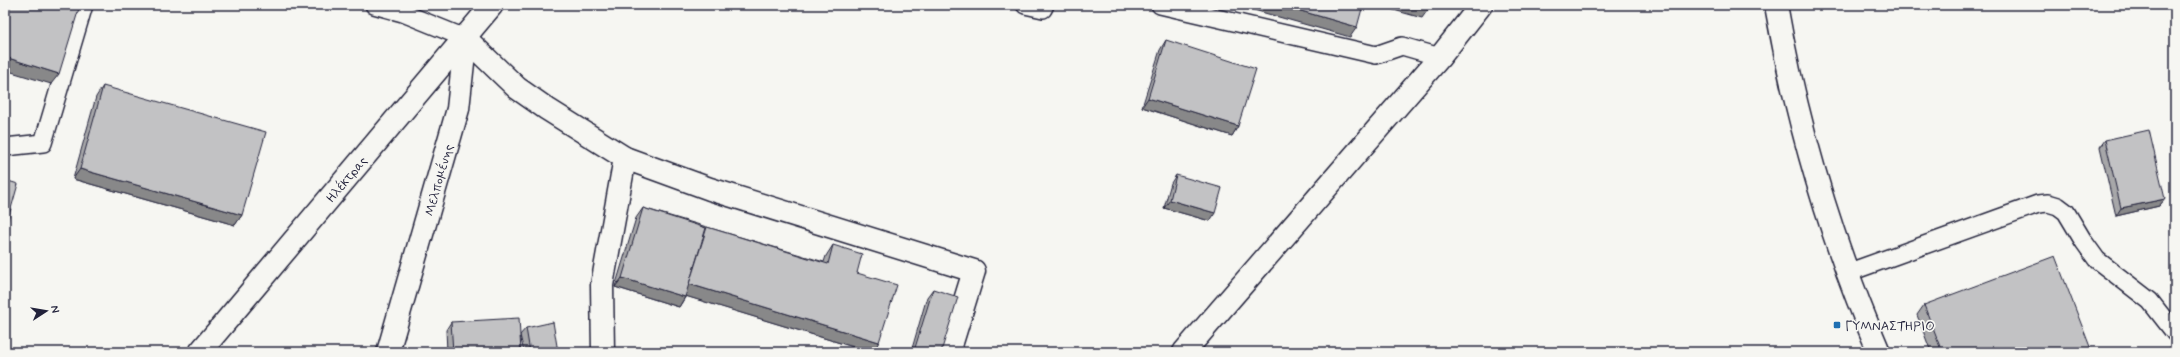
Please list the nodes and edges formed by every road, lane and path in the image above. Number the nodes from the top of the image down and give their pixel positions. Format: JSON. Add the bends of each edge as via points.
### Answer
{"nodes":[{"id":1,"x":84,"y":5,"type":"edge"},
{"id":2,"x":374,"y":5,"type":"edge"},
{"id":3,"x":475,"y":5,"type":"edge"},
{"id":4,"x":492,"y":5,"type":"edge"},
{"id":5,"x":1026,"y":5,"type":"edge"},
{"id":6,"x":1045,"y":5,"type":"edge"},
{"id":7,"x":1160,"y":5,"type":"edge"},
{"id":8,"x":1481,"y":5,"type":"edge"},
{"id":9,"x":1776,"y":5,"type":"edge"},
{"id":10,"x":465,"y":38,"type":"junction"},
{"id":11,"x":1440,"y":58,"type":"junction"},
{"id":12,"x":5,"y":147,"type":"edge"},
{"id":13,"x":626,"y":158,"type":"junction"},
{"id":14,"x":1847,"y":273,"type":"junction"},
{"id":15,"x":2175,"y":333,"type":"edge"},
{"id":16,"x":200,"y":352,"type":"edge"},
{"id":17,"x":388,"y":352,"type":"edge"},
{"id":18,"x":603,"y":352,"type":"edge"},
{"id":19,"x":949,"y":352,"type":"edge"},
{"id":20,"x":1184,"y":352,"type":"edge"},
{"id":21,"x":1880,"y":352,"type":"edge"}],
"edges":[{"from":1,"to":12,"type":"lane","via":[[44,143]]},
{"from":2,"to":10,"type":"lane","via":[[403,13]]},
{"from":3,"to":10,"type":"street","name":"Μελπομένης"},
{"from":4,"to":10,"type":"street","name":"Ηλέκτρας"},
{"from":5,"to":6,"type":"lane","via":[[1043,9]]},
{"from":7,"to":11,"type":"lane","via":[[1376,55],[1402,46]]},
{"from":8,"to":11,"type":"street"},
{"from":9,"to":14,"type":"street","via":[[1799,117],[1825,209]]},
{"from":10,"to":13,"type":"street","via":[[518,88],[546,109]]},
{"from":10,"to":16,"type":"street","name":"Ηλέκτρας"},
{"from":10,"to":17,"type":"street","name":"Μελπομένης","via":[[458,109]]},
{"from":11,"to":20,"type":"street"},
{"from":13,"to":18,"type":"street","via":[[602,286]]},
{"from":13,"to":19,"type":"street","via":[[690,183],[974,271]]},
{"from":14,"to":15,"type":"lane","via":[[2038,204],[2048,203],[2066,212],[2094,256],[2150,301]]},
{"from":14,"to":21,"type":"street"}]}
